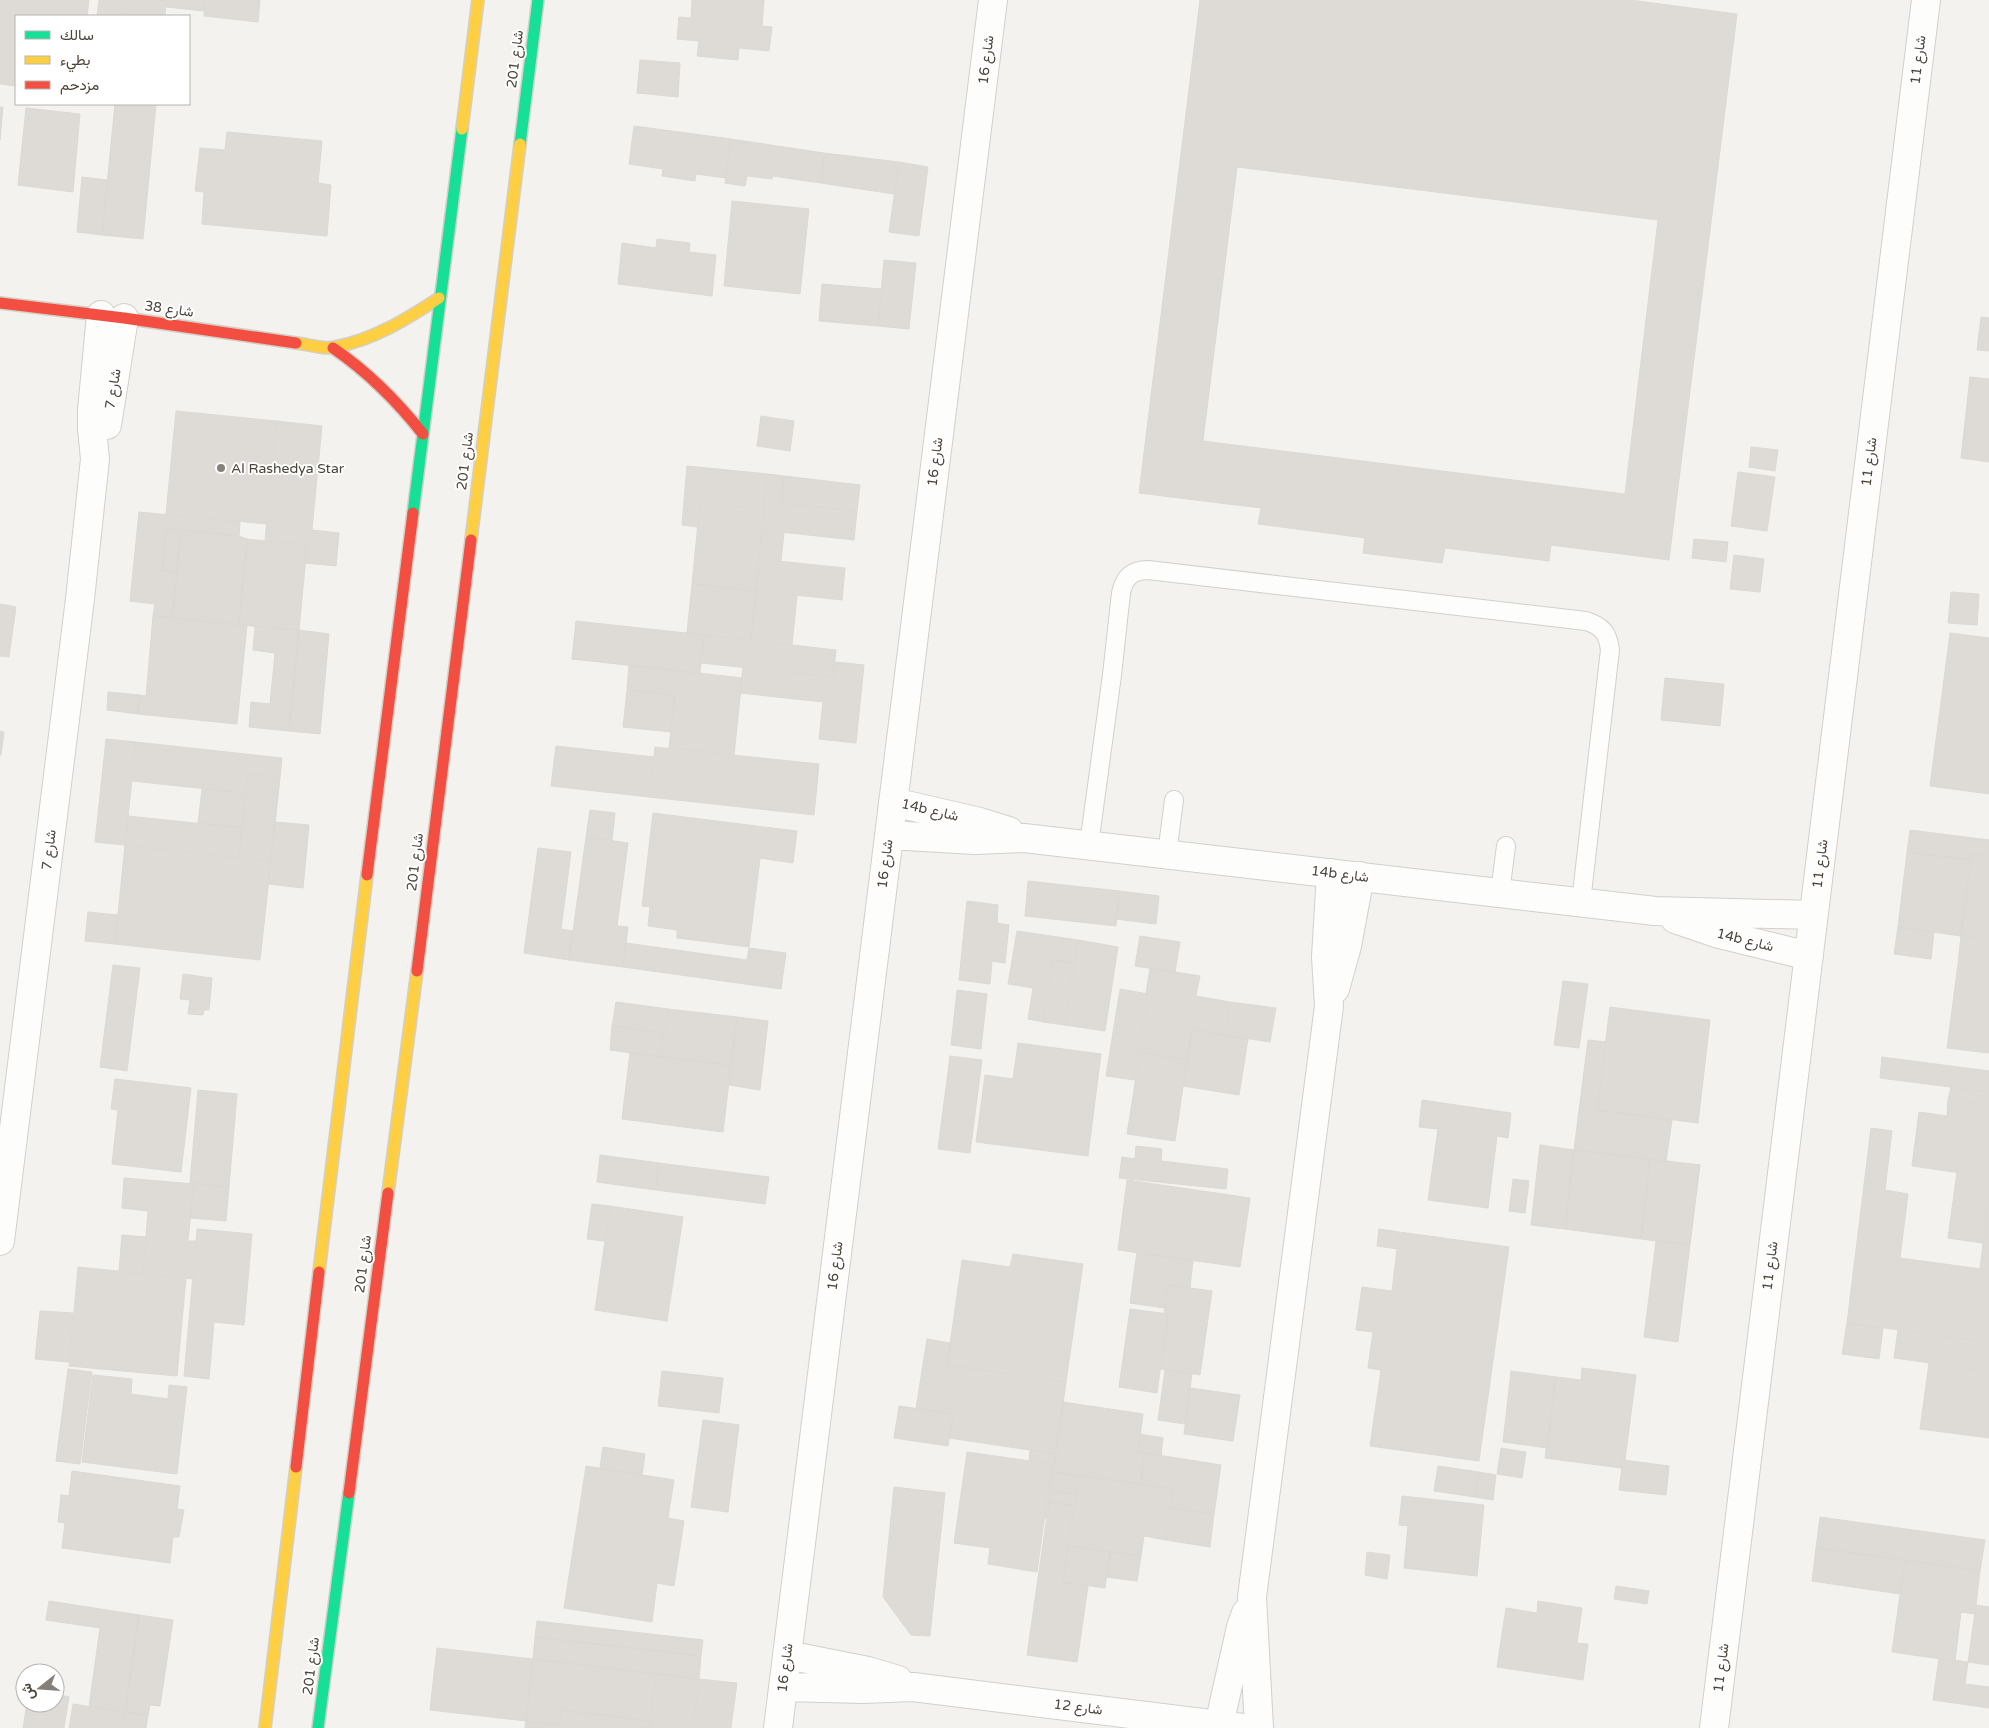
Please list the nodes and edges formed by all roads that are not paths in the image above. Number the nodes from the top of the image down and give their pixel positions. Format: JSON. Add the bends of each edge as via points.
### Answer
{"nodes":[{"id":1,"x":478,"y":0,"type":"edge"},
{"id":2,"x":538,"y":0,"type":"edge"},
{"id":3,"x":993,"y":0,"type":"edge"},
{"id":4,"x":1926,"y":0,"type":"edge"},
{"id":5,"x":440,"y":298,"type":"junction"},
{"id":6,"x":0,"y":303,"type":"edge"},
{"id":7,"x":112,"y":317,"type":"junction"},
{"id":8,"x":333,"y":348,"type":"junction"},
{"id":9,"x":423,"y":434,"type":"junction"},
{"id":10,"x":1174,"y":800,"type":"dead end"},
{"id":11,"x":893,"y":802,"type":"junction"},
{"id":12,"x":889,"y":835,"type":"junction"},
{"id":13,"x":1024,"y":838,"type":"junction"},
{"id":14,"x":1089,"y":845,"type":"junction"},
{"id":15,"x":1506,"y":846,"type":"dead end"},
{"id":16,"x":1167,"y":854,"type":"junction"},
{"id":17,"x":1331,"y":873,"type":"junction"},
{"id":18,"x":1360,"y":876,"type":"junction"},
{"id":19,"x":1500,"y":893,"type":"junction"},
{"id":20,"x":1581,"y":902,"type":"junction"},
{"id":21,"x":1655,"y":911,"type":"junction"},
{"id":22,"x":1813,"y":916,"type":"junction"},
{"id":23,"x":1808,"y":956,"type":"junction"},
{"id":24,"x":1328,"y":1006,"type":"junction"},
{"id":25,"x":7,"y":1135,"type":"edge"},
{"id":26,"x":0,"y":1241,"type":"edge"},
{"id":27,"x":1252,"y":1597,"type":"junction"},
{"id":28,"x":787,"y":1655,"type":"junction"},
{"id":29,"x":783,"y":1687,"type":"junction"},
{"id":30,"x":913,"y":1687,"type":"junction"},
{"id":31,"x":1231,"y":1726,"type":"edge"},
{"id":32,"x":265,"y":1728,"type":"edge"},
{"id":33,"x":318,"y":1728,"type":"edge"},
{"id":34,"x":778,"y":1728,"type":"edge"},
{"id":35,"x":1259,"y":1728,"type":"edge"},
{"id":36,"x":1714,"y":1728,"type":"edge"}],
"edges":[{"from":1,"to":5,"type":"street"},
{"from":2,"to":33,"type":"street","name":"شارع 201","via":[[417,972]]},
{"from":3,"to":11,"type":"street","name":"شارع 16"},
{"from":4,"to":22,"type":"street","name":"شارع 11"},
{"from":5,"to":8,"type":"street","name":"شارع 38","via":[[400,323]]},
{"from":5,"to":9,"type":"street"},
{"from":6,"to":7,"type":"street","name":"شارع 38"},
{"from":7,"to":8,"type":"street","name":"شارع 38"},
{"from":7,"to":25,"type":"street","name":"شارع 7","via":[[110,415],[95,459],[79,609]]},
{"from":8,"to":9,"type":"street","name":"شارع 38","via":[[373,378]]},
{"from":9,"to":32,"type":"street"},
{"from":10,"to":16,"type":"lane"},
{"from":11,"to":12,"type":"street","name":"شارع 16"},
{"from":11,"to":13,"type":"street","name":"14b شارع","via":[[995,826]]},
{"from":12,"to":13,"type":"street","name":"14b شارع","via":[[976,840]]},
{"from":12,"to":28,"type":"street","name":"شارع 16"},
{"from":13,"to":14,"type":"street","name":"14b شارع"},
{"from":14,"to":16,"type":"street","name":"14b شارع"},
{"from":14,"to":20,"type":"lane","via":[[1122,585],[1132,573],[1148,570],[1586,620],[1604,630],[1610,650]]},
{"from":15,"to":19,"type":"lane"},
{"from":16,"to":17,"type":"street","name":"14b شارع"},
{"from":17,"to":18,"type":"street","name":"14b شارع"},
{"from":17,"to":24,"type":"street","via":[[1326,957]]},
{"from":18,"to":19,"type":"street","name":"14b شارع"},
{"from":18,"to":24,"type":"street","via":[[1344,961]]},
{"from":19,"to":20,"type":"street","name":"14b شارع"},
{"from":20,"to":21,"type":"street","name":"14b شارع"},
{"from":21,"to":22,"type":"street","name":"14b شارع"},
{"from":21,"to":23,"type":"street","name":"14b شارع","via":[[1703,929]]},
{"from":22,"to":23,"type":"street","name":"شارع 11"},
{"from":23,"to":36,"type":"street","name":"شارع 11"},
{"from":24,"to":27,"type":"street"},
{"from":25,"to":26,"type":"street","name":"شارع 7"},
{"from":27,"to":31,"type":"street","via":[[1241,1627]]},
{"from":27,"to":35,"type":"street"},
{"from":28,"to":29,"type":"street","name":"شارع 16"},
{"from":28,"to":30,"type":"street","name":"شارع 12","via":[[868,1671]]},
{"from":29,"to":30,"type":"street","name":"شارع 12"},
{"from":29,"to":34,"type":"street","name":"شارع 16"},
{"from":30,"to":31,"type":"street","name":"شارع 12"}]}
